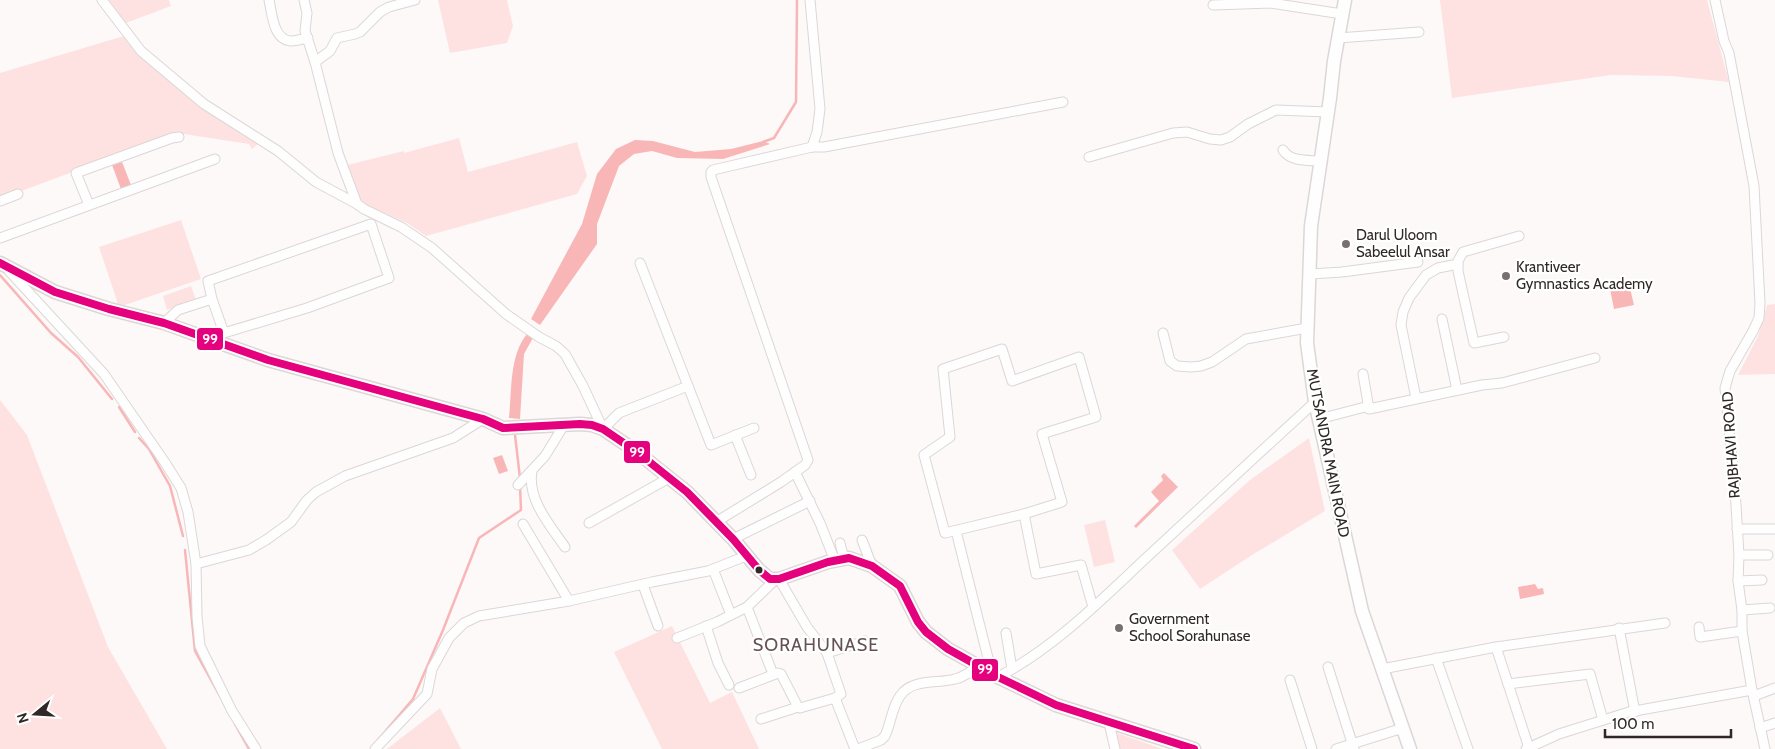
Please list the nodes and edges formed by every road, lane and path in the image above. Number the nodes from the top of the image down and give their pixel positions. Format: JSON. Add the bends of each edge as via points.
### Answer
{"nodes":[{"id":1,"x":102,"y":0,"type":"edge"},
{"id":2,"x":269,"y":0,"type":"edge"},
{"id":3,"x":304,"y":0,"type":"edge"},
{"id":4,"x":415,"y":0,"type":"edge"},
{"id":5,"x":810,"y":0,"type":"edge"},
{"id":6,"x":1345,"y":0,"type":"edge"},
{"id":7,"x":1715,"y":0,"type":"edge"},
{"id":8,"x":1213,"y":5,"type":"dead end"},
{"id":9,"x":1342,"y":14,"type":"junction"},
{"id":10,"x":1419,"y":32,"type":"dead end"},
{"id":11,"x":308,"y":38,"type":"junction"},
{"id":12,"x":1338,"y":38,"type":"junction"},
{"id":13,"x":315,"y":62,"type":"junction"},
{"id":14,"x":1063,"y":102,"type":"dead end"},
{"id":15,"x":1328,"y":112,"type":"junction"},
{"id":16,"x":180,"y":137,"type":"dead end"},
{"id":17,"x":812,"y":147,"type":"junction"},
{"id":18,"x":1283,"y":150,"type":"dead end"},
{"id":19,"x":1089,"y":157,"type":"dead end"},
{"id":20,"x":215,"y":159,"type":"dead end"},
{"id":21,"x":1321,"y":161,"type":"junction"},
{"id":22,"x":18,"y":194,"type":"dead end"},
{"id":23,"x":0,"y":201,"type":"edge"},
{"id":24,"x":357,"y":204,"type":"junction"},
{"id":25,"x":89,"y":206,"type":"junction"},
{"id":26,"x":1519,"y":236,"type":"dead end"},
{"id":27,"x":0,"y":238,"type":"edge"},
{"id":28,"x":1418,"y":262,"type":"dead end"},
{"id":29,"x":640,"y":263,"type":"dead end"},
{"id":30,"x":2,"y":264,"type":"edge"},
{"id":31,"x":1458,"y":264,"type":"junction"},
{"id":32,"x":1311,"y":274,"type":"junction"},
{"id":33,"x":212,"y":299,"type":"junction"},
{"id":34,"x":1442,"y":319,"type":"dead end"},
{"id":35,"x":164,"y":323,"type":"junction"},
{"id":36,"x":1307,"y":328,"type":"junction"},
{"id":37,"x":1163,"y":334,"type":"dead end"},
{"id":38,"x":1504,"y":338,"type":"dead end"},
{"id":39,"x":1595,"y":358,"type":"dead end"},
{"id":40,"x":1363,"y":374,"type":"dead end"},
{"id":41,"x":688,"y":386,"type":"junction"},
{"id":42,"x":1457,"y":390,"type":"junction"},
{"id":43,"x":1416,"y":398,"type":"junction"},
{"id":44,"x":1315,"y":402,"type":"junction"},
{"id":45,"x":1369,"y":406,"type":"junction"},
{"id":46,"x":484,"y":419,"type":"junction"},
{"id":47,"x":1319,"y":420,"type":"junction"},
{"id":48,"x":564,"y":425,"type":"junction"},
{"id":49,"x":754,"y":428,"type":"dead end"},
{"id":50,"x":603,"y":429,"type":"junction"},
{"id":51,"x":735,"y":435,"type":"junction"},
{"id":52,"x":532,"y":470,"type":"junction"},
{"id":53,"x":795,"y":472,"type":"junction"},
{"id":54,"x":751,"y":475,"type":"dead end"},
{"id":55,"x":669,"y":478,"type":"junction"},
{"id":56,"x":521,"y":482,"type":"dead end"},
{"id":57,"x":810,"y":501,"type":"junction"},
{"id":58,"x":1024,"y":514,"type":"junction"},
{"id":59,"x":716,"y":522,"type":"junction"},
{"id":60,"x":590,"y":523,"type":"dead end"},
{"id":61,"x":523,"y":524,"type":"dead end"},
{"id":62,"x":1775,"y":529,"type":"edge"},
{"id":63,"x":1737,"y":530,"type":"junction"},
{"id":64,"x":956,"y":531,"type":"junction"},
{"id":65,"x":733,"y":540,"type":"junction"},
{"id":66,"x":862,"y":540,"type":"dead end"},
{"id":67,"x":840,"y":543,"type":"dead end"},
{"id":68,"x":565,"y":547,"type":"dead end"},
{"id":69,"x":1739,"y":555,"type":"junction"},
{"id":70,"x":1768,"y":555,"type":"dead end"},
{"id":71,"x":746,"y":556,"type":"junction"},
{"id":72,"x":840,"y":560,"type":"junction"},
{"id":73,"x":196,"y":564,"type":"junction"},
{"id":74,"x":872,"y":566,"type":"junction"},
{"id":75,"x":713,"y":569,"type":"junction"},
{"id":76,"x":777,"y":580,"type":"junction"},
{"id":77,"x":1738,"y":580,"type":"junction"},
{"id":78,"x":1762,"y":580,"type":"dead end"},
{"id":79,"x":643,"y":585,"type":"junction"},
{"id":80,"x":569,"y":602,"type":"junction"},
{"id":81,"x":747,"y":607,"type":"junction"},
{"id":82,"x":1093,"y":607,"type":"junction"},
{"id":83,"x":1770,"y":608,"type":"dead end"},
{"id":84,"x":1742,"y":610,"type":"junction"},
{"id":85,"x":730,"y":615,"type":"junction"},
{"id":86,"x":1665,"y":623,"type":"dead end"},
{"id":87,"x":658,"y":626,"type":"dead end"},
{"id":88,"x":706,"y":626,"type":"junction"},
{"id":89,"x":1699,"y":627,"type":"dead end"},
{"id":90,"x":1619,"y":628,"type":"junction"},
{"id":91,"x":1742,"y":631,"type":"junction"},
{"id":92,"x":1006,"y":633,"type":"dead end"},
{"id":93,"x":677,"y":638,"type":"dead end"},
{"id":94,"x":865,"y":641,"type":"dead end"},
{"id":95,"x":1496,"y":647,"type":"junction"},
{"id":96,"x":827,"y":653,"type":"junction"},
{"id":97,"x":1436,"y":658,"type":"junction"},
{"id":98,"x":1328,"y":667,"type":"dead end"},
{"id":99,"x":771,"y":669,"type":"dead end"},
{"id":100,"x":1012,"y":669,"type":"junction"},
{"id":101,"x":1382,"y":669,"type":"junction"},
{"id":102,"x":988,"y":671,"type":"junction"},
{"id":103,"x":1290,"y":680,"type":"dead end"},
{"id":104,"x":1508,"y":684,"type":"junction"},
{"id":105,"x":729,"y":685,"type":"dead end"},
{"id":106,"x":739,"y":688,"type":"dead end"},
{"id":107,"x":1775,"y":688,"type":"edge"},
{"id":108,"x":1753,"y":693,"type":"junction"},
{"id":109,"x":835,"y":698,"type":"junction"},
{"id":110,"x":798,"y":708,"type":"junction"},
{"id":111,"x":1635,"y":712,"type":"junction"},
{"id":112,"x":761,"y":719,"type":"dead end"},
{"id":113,"x":1603,"y":720,"type":"junction"},
{"id":114,"x":1109,"y":723,"type":"junction"},
{"id":115,"x":1775,"y":723,"type":"edge"},
{"id":116,"x":1403,"y":728,"type":"junction"},
{"id":117,"x":1760,"y":728,"type":"junction"},
{"id":118,"x":1354,"y":746,"type":"edge"},
{"id":119,"x":1528,"y":748,"type":"edge"},
{"id":120,"x":256,"y":749,"type":"edge"},
{"id":121,"x":376,"y":749,"type":"edge"},
{"id":122,"x":857,"y":749,"type":"edge"},
{"id":123,"x":1115,"y":749,"type":"edge"},
{"id":124,"x":1194,"y":749,"type":"edge"},
{"id":125,"x":1312,"y":749,"type":"edge"},
{"id":126,"x":1336,"y":749,"type":"edge"},
{"id":127,"x":1410,"y":749,"type":"edge"},
{"id":128,"x":1468,"y":749,"type":"edge"},
{"id":129,"x":1765,"y":749,"type":"edge"}],
"edges":[{"from":1,"to":24,"type":"street","via":[[141,51],[204,104],[278,151],[316,182]]},
{"from":2,"to":11,"type":"street","via":[[274,24],[285,40]]},
{"from":3,"to":11,"type":"street"},
{"from":4,"to":13,"type":"street","via":[[388,7],[360,32],[337,38],[330,51]]},
{"from":5,"to":17,"type":"street","via":[[820,109],[818,132]]},
{"from":6,"to":9,"type":"street","name":"MUTSANDRA MAIN ROAD"},
{"from":7,"to":63,"type":"street","name":"RAJBHAVI ROAD","via":[[1729,54],[1754,186],[1760,303],[1753,332],[1730,371],[1725,388]]},
{"from":8,"to":9,"type":"street","via":[[1271,3]]},
{"from":9,"to":12,"type":"street","name":"MUTSANDRA MAIN ROAD"},
{"from":10,"to":12,"type":"street"},
{"from":11,"to":13,"type":"street"},
{"from":12,"to":15,"type":"street","name":"MUTSANDRA MAIN ROAD"},
{"from":13,"to":24,"type":"street","via":[[338,153]]},
{"from":14,"to":17,"type":"street"},
{"from":15,"to":19,"type":"street","via":[[1276,110],[1221,140],[1187,132],[1173,133]]},
{"from":15,"to":21,"type":"street","name":"MUTSANDRA MAIN ROAD"},
{"from":16,"to":25,"type":"street","via":[[76,173]]},
{"from":17,"to":53,"type":"street","via":[[711,172],[808,460]]},
{"from":18,"to":21,"type":"street","via":[[1291,158]]},
{"from":20,"to":25,"type":"street"},
{"from":21,"to":32,"type":"street","name":"MUTSANDRA MAIN ROAD","via":[[1311,226]]},
{"from":22,"to":23,"type":"street"},
{"from":24,"to":50,"type":"street","via":[[432,248],[506,314],[565,354]]},
{"from":25,"to":27,"type":"street"},
{"from":26,"to":31,"type":"street","via":[[1463,252]]},
{"from":28,"to":32,"type":"street"},
{"from":29,"to":41,"type":"street"},
{"from":30,"to":35,"type":"street","via":[[55,292]]},
{"from":30,"to":73,"type":"street","via":[[104,374],[164,461],[184,496]]},
{"from":31,"to":38,"type":"street","via":[[1474,343]]},
{"from":31,"to":43,"type":"street","via":[[1438,268],[1426,275],[1403,312],[1401,325]]},
{"from":32,"to":36,"type":"street","name":"MUTSANDRA MAIN ROAD"},
{"from":33,"to":33,"type":"street","via":[[224,332],[307,308],[390,278],[371,224],[208,280]]},
{"from":33,"to":35,"type":"street","via":[[178,310]]},
{"from":34,"to":42,"type":"street"},
{"from":35,"to":46,"type":"street","via":[[268,360]]},
{"from":36,"to":37,"type":"street","via":[[1246,338],[1212,362],[1190,367],[1177,366],[1170,361]]},
{"from":36,"to":44,"type":"street","name":"MUTSANDRA MAIN ROAD"},
{"from":39,"to":42,"type":"street","via":[[1502,383]]},
{"from":40,"to":45,"type":"street"},
{"from":41,"to":50,"type":"street","via":[[618,413]]},
{"from":41,"to":51,"type":"street","via":[[711,445]]},
{"from":42,"to":43,"type":"street"},
{"from":43,"to":45,"type":"street","via":[[1369,409]]},
{"from":44,"to":47,"type":"street","name":"MUTSANDRA MAIN ROAD"},
{"from":44,"to":82,"type":"street"},
{"from":45,"to":47,"type":"street"},
{"from":46,"to":48,"type":"street","via":[[502,428]]},
{"from":46,"to":73,"type":"street","via":[[452,438],[345,476],[306,500],[291,522],[266,540],[248,550]]},
{"from":47,"to":101,"type":"street","name":"MUTSANDRA MAIN ROAD","via":[[1362,611]]},
{"from":48,"to":50,"type":"street","via":[[592,425]]},
{"from":48,"to":52,"type":"street"},
{"from":49,"to":51,"type":"street"},
{"from":50,"to":55,"type":"street"},
{"from":51,"to":54,"type":"street"},
{"from":52,"to":56,"type":"street"},
{"from":52,"to":68,"type":"street","via":[[532,488],[537,504]]},
{"from":53,"to":57,"type":"street"},
{"from":53,"to":59,"type":"street"},
{"from":55,"to":59,"type":"street"},
{"from":55,"to":60,"type":"street"},
{"from":57,"to":65,"type":"street"},
{"from":57,"to":72,"type":"street"},
{"from":58,"to":64,"type":"street"},
{"from":58,"to":64,"type":"street","via":[[1062,502],[1042,434],[1096,417],[1079,357],[1012,381],[1002,349],[943,369],[950,438],[924,455],[944,533]]},
{"from":58,"to":82,"type":"street","via":[[1036,574],[1081,565]]},
{"from":59,"to":65,"type":"street"},
{"from":61,"to":80,"type":"street"},
{"from":62,"to":63,"type":"street"},
{"from":63,"to":69,"type":"street","name":"RAJBHAVI ROAD"},
{"from":64,"to":102,"type":"street","via":[[989,662]]},
{"from":65,"to":71,"type":"street"},
{"from":66,"to":74,"type":"street"},
{"from":67,"to":72,"type":"street"},
{"from":69,"to":70,"type":"street"},
{"from":69,"to":77,"type":"street","name":"RAJBHAVI ROAD"},
{"from":71,"to":75,"type":"street"},
{"from":71,"to":76,"type":"street","via":[[770,579]]},
{"from":72,"to":74,"type":"street","via":[[849,558]]},
{"from":72,"to":76,"type":"street"},
{"from":73,"to":120,"type":"street","via":[[200,646],[232,711]]},
{"from":74,"to":102,"type":"street","via":[[900,586],[918,622],[930,635]]},
{"from":75,"to":79,"type":"street"},
{"from":75,"to":85,"type":"street"},
{"from":76,"to":81,"type":"street"},
{"from":76,"to":96,"type":"street"},
{"from":77,"to":78,"type":"street"},
{"from":77,"to":84,"type":"street","name":"RAJBHAVI ROAD"},
{"from":79,"to":80,"type":"street"},
{"from":79,"to":87,"type":"street"},
{"from":80,"to":121,"type":"street","via":[[479,616],[458,628],[432,669],[427,694]]},
{"from":81,"to":85,"type":"street"},
{"from":81,"to":99,"type":"street"},
{"from":82,"to":100,"type":"street"},
{"from":83,"to":84,"type":"street"},
{"from":84,"to":91,"type":"street","name":"RAJBHAVI ROAD"},
{"from":85,"to":88,"type":"street"},
{"from":86,"to":90,"type":"street"},
{"from":88,"to":93,"type":"street"},
{"from":88,"to":105,"type":"street"},
{"from":89,"to":91,"type":"street","via":[[1700,637]]},
{"from":90,"to":95,"type":"street"},
{"from":90,"to":111,"type":"street"},
{"from":91,"to":108,"type":"street","name":"RAJBHAVI ROAD"},
{"from":92,"to":100,"type":"street"},
{"from":94,"to":96,"type":"street"},
{"from":95,"to":97,"type":"street"},
{"from":95,"to":104,"type":"street"},
{"from":96,"to":109,"type":"street","via":[[841,691]]},
{"from":97,"to":101,"type":"street"},
{"from":97,"to":128,"type":"street"},
{"from":98,"to":118,"type":"street"},
{"from":100,"to":102,"type":"street"},
{"from":101,"to":116,"type":"street","name":"MUTSANDRA MAIN ROAD"},
{"from":102,"to":114,"type":"street","via":[[1056,706]]},
{"from":102,"to":122,"type":"street","via":[[955,680],[927,682],[908,689],[901,694],[885,736]]},
{"from":103,"to":125,"type":"street"},
{"from":104,"to":113,"type":"street","via":[[1590,674]]},
{"from":104,"to":119,"type":"street"},
{"from":106,"to":110,"type":"street","via":[[780,673]]},
{"from":107,"to":108,"type":"street"},
{"from":108,"to":111,"type":"street","via":[[1685,701]]},
{"from":108,"to":117,"type":"street","name":"RAJBHAVI ROAD"},
{"from":109,"to":110,"type":"street"},
{"from":109,"to":122,"type":"street"},
{"from":110,"to":112,"type":"street"},
{"from":111,"to":113,"type":"street"},
{"from":113,"to":119,"type":"street"},
{"from":114,"to":123,"type":"street"},
{"from":114,"to":124,"type":"street"},
{"from":115,"to":117,"type":"street"},
{"from":116,"to":118,"type":"street"},
{"from":116,"to":127,"type":"street","name":"MUTSANDRA MAIN ROAD"},
{"from":117,"to":129,"type":"street","name":"RAJBHAVI ROAD"},
{"from":118,"to":126,"type":"street"}]}
